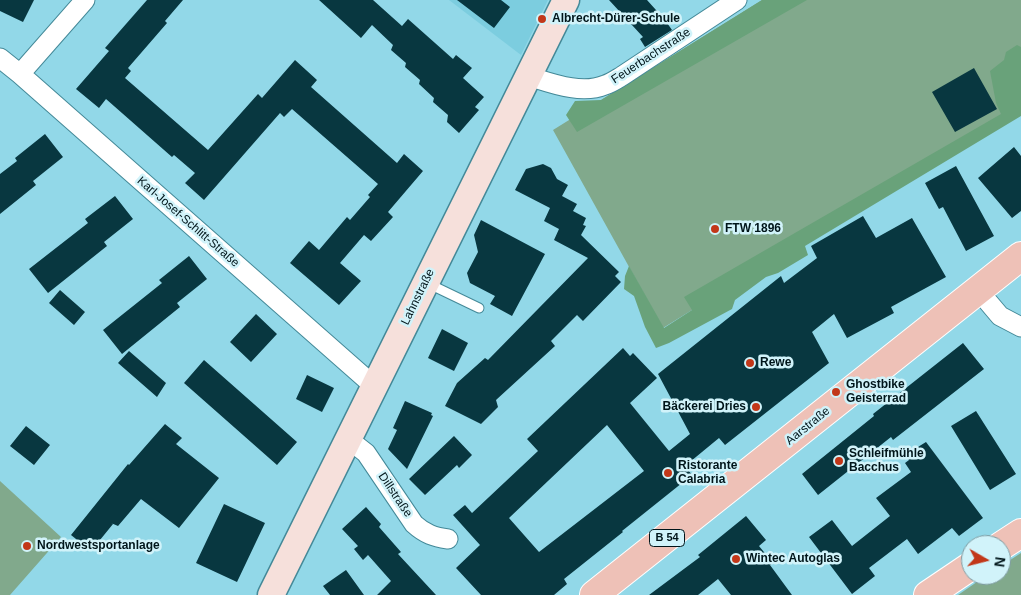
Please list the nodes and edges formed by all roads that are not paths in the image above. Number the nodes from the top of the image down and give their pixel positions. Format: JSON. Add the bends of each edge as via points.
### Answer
{"nodes":[{"id":1,"x":85,"y":0,"type":"edge"},
{"id":2,"x":566,"y":0,"type":"edge"},
{"id":3,"x":737,"y":0,"type":"edge"},
{"id":4,"x":0,"y":58,"type":"edge"},
{"id":5,"x":20,"y":74,"type":"junction"},
{"id":6,"x":528,"y":76,"type":"junction"},
{"id":7,"x":1021,"y":256,"type":"edge"},
{"id":8,"x":426,"y":282,"type":"junction"},
{"id":9,"x":978,"y":290,"type":"junction"},
{"id":10,"x":479,"y":308,"type":"dead end"},
{"id":11,"x":1021,"y":326,"type":"edge"},
{"id":12,"x":374,"y":386,"type":"junction"},
{"id":13,"x":348,"y":439,"type":"junction"},
{"id":14,"x":448,"y":540,"type":"dead end"},
{"id":15,"x":961,"y":573,"type":"edge"},
{"id":16,"x":270,"y":595,"type":"edge"},
{"id":17,"x":594,"y":595,"type":"edge"},
{"id":18,"x":928,"y":595,"type":"edge"}],
"edges":[{"from":1,"to":5,"type":"street"},
{"from":2,"to":6,"type":"street","name":"Lahnstraße"},
{"from":3,"to":6,"type":"street","name":"Feuerbachstraße","via":[[604,86],[580,89]]},
{"from":4,"to":5,"type":"street","name":"Karl-Josef-Schlitt-Straße"},
{"from":5,"to":12,"type":"street","name":"Karl-Josef-Schlitt-Straße"},
{"from":6,"to":8,"type":"street","name":"Lahnstraße"},
{"from":7,"to":9,"type":"main road","name":"Aarstraße","number":"B 54"},
{"from":8,"to":10,"type":"lane"},
{"from":8,"to":12,"type":"street","name":"Lahnstraße"},
{"from":9,"to":11,"type":"street","via":[[1000,316]]},
{"from":9,"to":17,"type":"main road","name":"Aarstraße","number":"B 54"},
{"from":12,"to":13,"type":"street","name":"Lahnstraße"},
{"from":13,"to":14,"type":"street","name":"Dillstraße","via":[[366,453],[414,524],[424,532]]},
{"from":13,"to":16,"type":"street","name":"Lahnstraße"},
{"from":15,"to":18,"type":"main road"}]}
